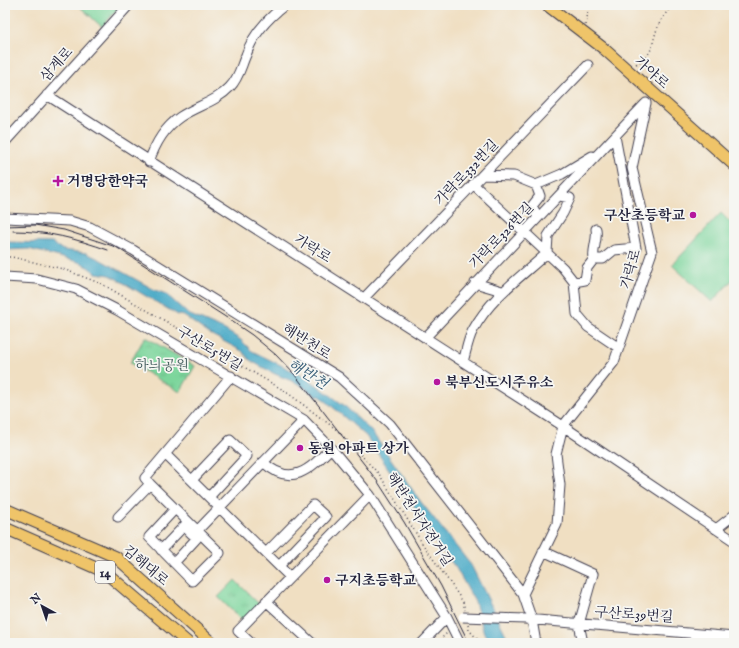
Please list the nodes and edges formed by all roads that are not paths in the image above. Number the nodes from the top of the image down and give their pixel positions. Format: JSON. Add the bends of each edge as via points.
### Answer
{"nodes":[{"id":1,"x":129,"y":5,"type":"edge"},
{"id":2,"x":285,"y":5,"type":"edge"},
{"id":3,"x":547,"y":5,"type":"edge"},
{"id":4,"x":588,"y":65,"type":"dead end"},
{"id":5,"x":47,"y":95,"type":"junction"},
{"id":6,"x":646,"y":102,"type":"joint"},
{"id":7,"x":615,"y":136,"type":"junction"},
{"id":8,"x":5,"y":142,"type":"edge"},
{"id":9,"x":599,"y":153,"type":"junction"},
{"id":10,"x":150,"y":162,"type":"junction"},
{"id":11,"x":734,"y":165,"type":"edge"},
{"id":12,"x":483,"y":174,"type":"junction"},
{"id":13,"x":473,"y":184,"type":"junction"},
{"id":14,"x":536,"y":185,"type":"junction"},
{"id":15,"x":560,"y":196,"type":"junction"},
{"id":16,"x":538,"y":217,"type":"junction"},
{"id":17,"x":5,"y":218,"type":"edge"},
{"id":18,"x":596,"y":229,"type":"dead end"},
{"id":19,"x":524,"y":231,"type":"junction"},
{"id":20,"x":547,"y":253,"type":"junction"},
{"id":21,"x":594,"y":259,"type":"junction"},
{"id":22,"x":5,"y":277,"type":"edge"},
{"id":23,"x":574,"y":282,"type":"junction"},
{"id":24,"x":475,"y":283,"type":"junction"},
{"id":25,"x":502,"y":291,"type":"junction"},
{"id":26,"x":364,"y":298,"type":"junction"},
{"id":27,"x":425,"y":338,"type":"junction"},
{"id":28,"x":618,"y":348,"type":"junction"},
{"id":29,"x":463,"y":362,"type":"junction"},
{"id":30,"x":231,"y":376,"type":"junction"},
{"id":31,"x":304,"y":420,"type":"junction"},
{"id":32,"x":563,"y":426,"type":"junction"},
{"id":33,"x":332,"y":448,"type":"junction"},
{"id":34,"x":166,"y":455,"type":"junction"},
{"id":35,"x":247,"y":456,"type":"junction"},
{"id":36,"x":261,"y":464,"type":"junction"},
{"id":37,"x":192,"y":480,"type":"junction"},
{"id":38,"x":150,"y":484,"type":"junction"},
{"id":39,"x":370,"y":495,"type":"junction"},
{"id":40,"x":209,"y":497,"type":"junction"},
{"id":41,"x":220,"y":508,"type":"junction"},
{"id":42,"x":5,"y":509,"type":"edge"},
{"id":43,"x":175,"y":509,"type":"junction"},
{"id":44,"x":734,"y":515,"type":"edge"},
{"id":45,"x":118,"y":517,"type":"dead end"},
{"id":46,"x":5,"y":528,"type":"edge"},
{"id":47,"x":716,"y":529,"type":"junction"},
{"id":48,"x":198,"y":534,"type":"junction"},
{"id":49,"x":734,"y":541,"type":"edge"},
{"id":50,"x":161,"y":550,"type":"junction"},
{"id":51,"x":543,"y":551,"type":"junction"},
{"id":52,"x":266,"y":553,"type":"junction"},
{"id":53,"x":174,"y":563,"type":"junction"},
{"id":54,"x":279,"y":566,"type":"junction"},
{"id":55,"x":290,"y":577,"type":"junction"},
{"id":56,"x":523,"y":594,"type":"junction"},
{"id":57,"x":266,"y":601,"type":"junction"},
{"id":58,"x":448,"y":617,"type":"junction"},
{"id":59,"x":529,"y":619,"type":"junction"},
{"id":60,"x":579,"y":624,"type":"junction"},
{"id":61,"x":734,"y":637,"type":"edge"},
{"id":62,"x":188,"y":643,"type":"edge"},
{"id":63,"x":212,"y":643,"type":"edge"},
{"id":64,"x":251,"y":643,"type":"edge"},
{"id":65,"x":312,"y":643,"type":"edge"},
{"id":66,"x":422,"y":643,"type":"edge"},
{"id":67,"x":460,"y":643,"type":"edge"},
{"id":68,"x":536,"y":643,"type":"edge"},
{"id":69,"x":583,"y":643,"type":"edge"}],
"edges":[{"from":1,"to":5,"type":"street","name":"삼계로"},
{"from":2,"to":10,"type":"street","via":[[262,27],[252,41],[239,76],[230,88],[180,117],[154,146]]},
{"from":3,"to":11,"type":"main road","name":"가야로"},
{"from":4,"to":12,"type":"street","name":"가락로332번길"},
{"from":5,"to":8,"type":"street","name":"삼계로"},
{"from":5,"to":10,"type":"street","name":"가락로"},
{"from":6,"to":7,"type":"street","name":"가락로326번길"},
{"from":6,"to":28,"type":"street","name":"가락로","via":[[632,168],[652,252]]},
{"from":7,"to":9,"type":"street","name":"가락로326번길"},
{"from":7,"to":21,"type":"street","via":[[636,248],[614,250],[603,258]]},
{"from":9,"to":14,"type":"street","name":"가락로326번길"},
{"from":9,"to":15,"type":"street","name":"가락로326번길"},
{"from":10,"to":26,"type":"street","name":"가락로"},
{"from":12,"to":13,"type":"street","name":"가락로332번길"},
{"from":12,"to":14,"type":"street","name":"가락로326번길","via":[[514,176]]},
{"from":13,"to":19,"type":"street"},
{"from":13,"to":26,"type":"street","name":"가락로332번길"},
{"from":14,"to":16,"type":"street","via":[[540,196],[532,206]]},
{"from":15,"to":16,"type":"street","name":"가락로326번길"},
{"from":15,"to":20,"type":"street","via":[[570,198],[548,236]]},
{"from":16,"to":19,"type":"street","name":"가락로326번길"},
{"from":17,"to":56,"type":"street","name":"해반천로","via":[[70,221],[90,227],[133,250],[339,377],[390,424]]},
{"from":18,"to":21,"type":"street","via":[[598,238],[593,252]]},
{"from":19,"to":20,"type":"street"},
{"from":19,"to":24,"type":"street","name":"가락로326번길"},
{"from":20,"to":23,"type":"street"},
{"from":20,"to":25,"type":"street"},
{"from":21,"to":23,"type":"street","via":[[587,268],[585,280]]},
{"from":22,"to":30,"type":"street","name":"구산로5번길","via":[[37,279],[76,289],[118,310]]},
{"from":23,"to":28,"type":"street","via":[[577,314],[588,327]]},
{"from":24,"to":25,"type":"street"},
{"from":24,"to":27,"type":"street","name":"가락로326번길"},
{"from":25,"to":29,"type":"street","via":[[472,330]]},
{"from":26,"to":27,"type":"street","name":"가락로"},
{"from":27,"to":29,"type":"street","name":"가락로"},
{"from":28,"to":32,"type":"street","name":"가락로","via":[[614,362]]},
{"from":29,"to":32,"type":"street","name":"가락로"},
{"from":30,"to":31,"type":"street","name":"구산로5번길"},
{"from":30,"to":34,"type":"street"},
{"from":31,"to":33,"type":"street","name":"구산로5번길"},
{"from":31,"to":36,"type":"street"},
{"from":32,"to":47,"type":"street","name":"가락로"},
{"from":32,"to":51,"type":"street","via":[[556,454],[560,485],[557,524]]},
{"from":33,"to":36,"type":"street","via":[[309,469],[298,474],[279,474]]},
{"from":33,"to":39,"type":"street","name":"구산로5번길"},
{"from":34,"to":37,"type":"street"},
{"from":34,"to":38,"type":"street","via":[[145,478]]},
{"from":35,"to":36,"type":"street"},
{"from":35,"to":37,"type":"street","via":[[230,440]]},
{"from":35,"to":40,"type":"street"},
{"from":36,"to":41,"type":"street"},
{"from":37,"to":40,"type":"street"},
{"from":38,"to":43,"type":"street"},
{"from":38,"to":45,"type":"street"},
{"from":39,"to":55,"type":"street"},
{"from":39,"to":58,"type":"street","name":"구산로5번길"},
{"from":40,"to":41,"type":"street"},
{"from":41,"to":48,"type":"street"},
{"from":41,"to":52,"type":"street"},
{"from":42,"to":63,"type":"main road","name":"김해대로","via":[[116,557]]},
{"from":43,"to":48,"type":"street"},
{"from":43,"to":50,"type":"street","via":[[149,537]]},
{"from":44,"to":47,"type":"street"},
{"from":46,"to":62,"type":"main road","number":"14","via":[[105,572]]},
{"from":47,"to":49,"type":"street","name":"가락로"},
{"from":48,"to":50,"type":"street","via":[[184,526]]},
{"from":48,"to":53,"type":"street"},
{"from":48,"to":53,"type":"street","via":[[220,553],[192,581]]},
{"from":50,"to":53,"type":"street"},
{"from":51,"to":56,"type":"street"},
{"from":51,"to":60,"type":"street","via":[[593,574]]},
{"from":52,"to":54,"type":"street"},
{"from":52,"to":54,"type":"street","via":[[313,505],[326,517]]},
{"from":54,"to":55,"type":"street"},
{"from":55,"to":57,"type":"street"},
{"from":56,"to":59,"type":"street","name":"해반천로"},
{"from":57,"to":64,"type":"street","via":[[238,631]]},
{"from":57,"to":65,"type":"street"},
{"from":58,"to":59,"type":"street","name":"구산로39번길","bridge":true},
{"from":58,"to":66,"type":"street"},
{"from":58,"to":67,"type":"street","name":"구산로5번길"},
{"from":59,"to":60,"type":"street","name":"구산로39번길"},
{"from":59,"to":68,"type":"street","name":"해반천로"},
{"from":60,"to":61,"type":"street","name":"구산로39번길"},
{"from":60,"to":69,"type":"street"}]}
